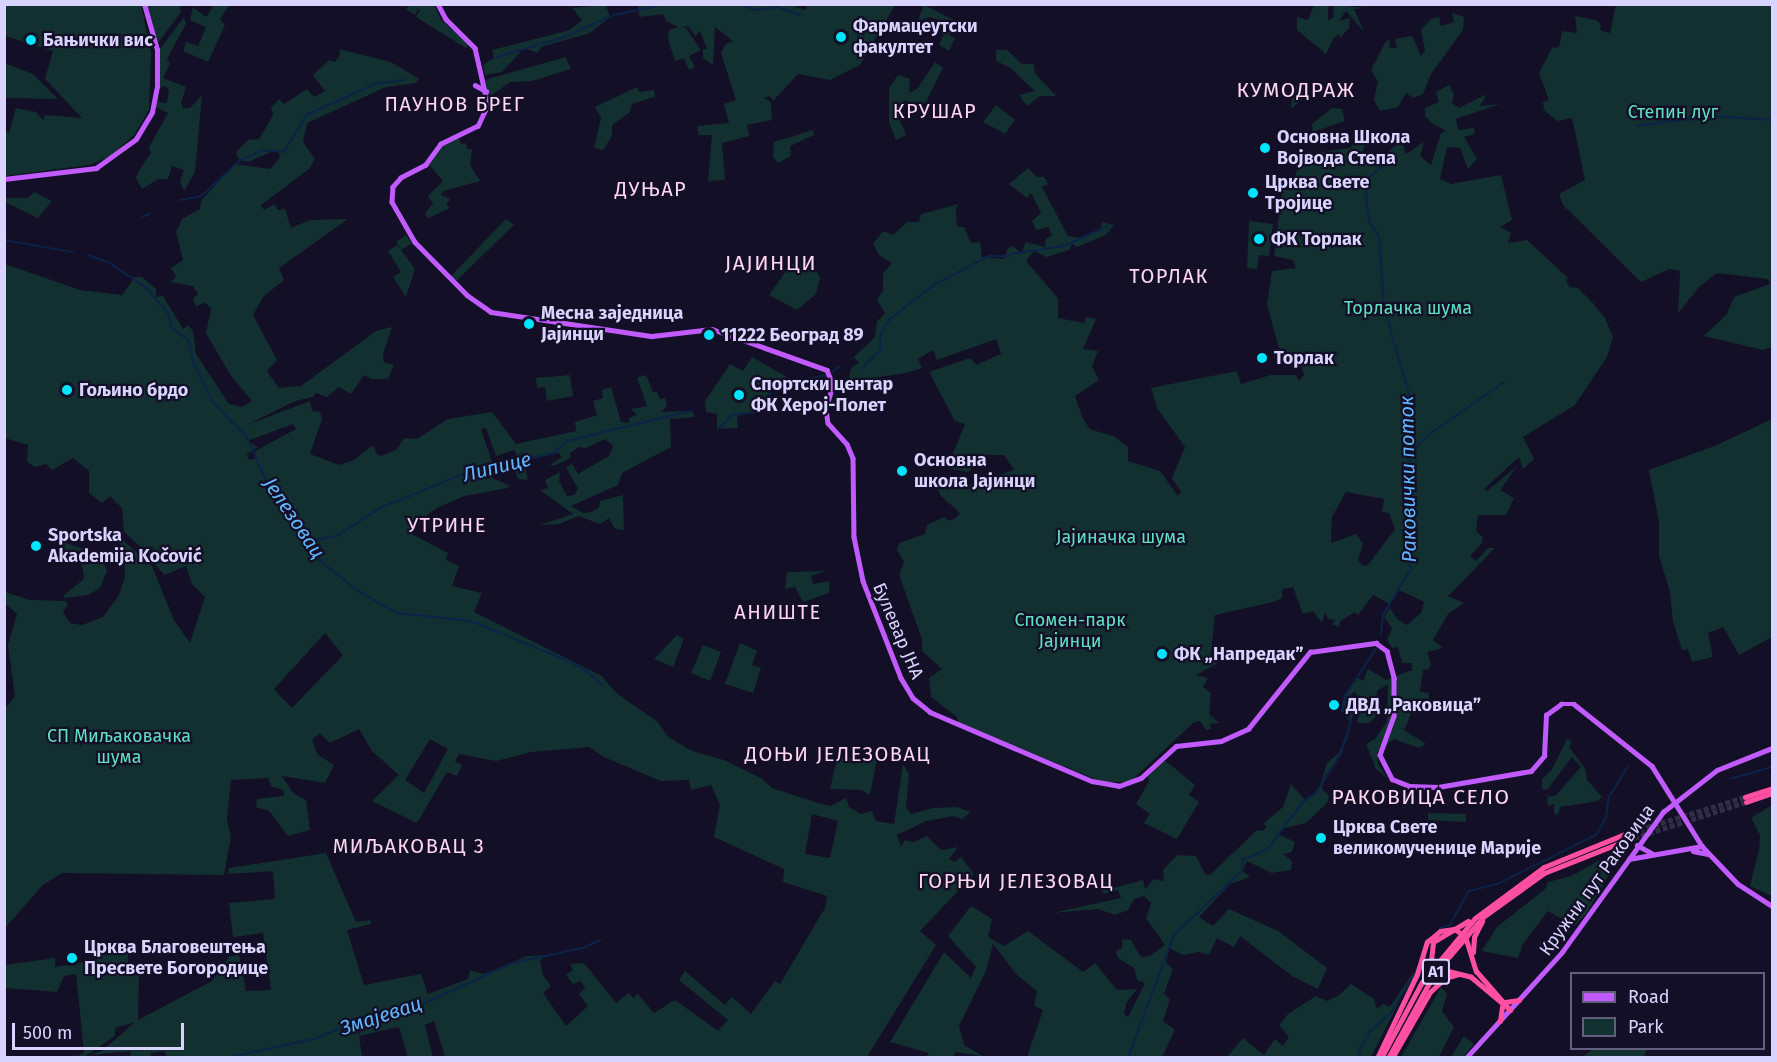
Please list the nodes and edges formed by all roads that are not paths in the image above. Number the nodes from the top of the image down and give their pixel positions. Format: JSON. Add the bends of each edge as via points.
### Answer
{"nodes":[{"id":1,"x":144,"y":4,"type":"edge"},
{"id":2,"x":438,"y":4,"type":"edge"},
{"id":3,"x":475,"y":86,"type":"dead end"},
{"id":4,"x":486,"y":91,"type":"junction"},
{"id":5,"x":4,"y":179,"type":"edge"},
{"id":6,"x":1773,"y":748,"type":"edge"},
{"id":7,"x":1773,"y":788,"type":"edge"},
{"id":8,"x":1773,"y":794,"type":"edge"},
{"id":9,"x":1694,"y":835,"type":"junction"},
{"id":10,"x":1637,"y":845,"type":"junction"},
{"id":11,"x":1702,"y":846,"type":"junction"},
{"id":12,"x":1693,"y":850,"type":"junction"},
{"id":13,"x":1708,"y":854,"type":"junction"},
{"id":14,"x":1648,"y":856,"type":"junction"},
{"id":15,"x":1659,"y":856,"type":"junction"},
{"id":16,"x":1626,"y":861,"type":"junction"},
{"id":17,"x":1498,"y":905,"type":"junction"},
{"id":18,"x":1773,"y":906,"type":"edge"},
{"id":19,"x":1475,"y":918,"type":"junction"},
{"id":20,"x":1464,"y":974,"type":"junction"},
{"id":21,"x":1484,"y":981,"type":"junction"},
{"id":22,"x":1519,"y":1000,"type":"junction"},
{"id":23,"x":1503,"y":1003,"type":"junction"},
{"id":24,"x":1510,"y":1010,"type":"junction"},
{"id":25,"x":1500,"y":1021,"type":"junction"},
{"id":26,"x":1379,"y":1058,"type":"edge"},
{"id":27,"x":1390,"y":1058,"type":"edge"},
{"id":28,"x":1466,"y":1058,"type":"edge"}],
"edges":[{"from":1,"to":5,"type":"main road","via":[[157,50],[157,87],[152,112],[139,136],[122,153],[96,168]]},
{"from":2,"to":4,"type":"main road","name":"Булевар ЈНА","via":[[446,19],[474,46]]},
{"from":3,"to":4,"type":"main road"},
{"from":4,"to":9,"type":"main road","name":"Булевар ЈНА","via":[[487,111],[478,126],[444,142],[427,164],[393,187],[392,202],[415,242],[468,296],[491,312],[652,336],[712,329],[826,370],[833,382],[826,409],[828,423],[853,455],[854,537],[863,581],[901,678],[913,698],[934,715],[1100,784],[1119,786],[1141,778],[1176,746],[1221,741],[1248,729],[1310,652],[1374,643],[1387,651],[1394,678],[1394,716],[1380,755],[1386,773],[1399,783],[1438,787],[1531,771],[1544,756],[1542,726],[1546,715],[1555,706],[1567,703],[1579,706],[1649,763]]},
{"from":6,"to":10,"type":"main road","name":"Кружни пут Раковица","via":[[1733,762],[1695,785],[1663,812]]},
{"from":7,"to":8,"type":"highway","via":[[1746,799]]},
{"from":9,"to":11,"type":"main road"},
{"from":9,"to":12,"type":"main road"},
{"from":10,"to":14,"type":"main road"},
{"from":10,"to":15,"type":"main road"},
{"from":10,"to":16,"type":"main road","name":"Кружни пут Раковица"},
{"from":11,"to":12,"type":"main road"},
{"from":11,"to":13,"type":"main road"},
{"from":12,"to":13,"type":"main road"},
{"from":12,"to":15,"type":"main road"},
{"from":13,"to":18,"type":"main road","via":[[1740,886]]},
{"from":14,"to":15,"type":"main road"},
{"from":14,"to":16,"type":"main road","via":[[1637,855]]},
{"from":16,"to":22,"type":"main road","name":"Кружни пут Раковица","via":[[1566,947]]},
{"from":17,"to":19,"type":"highway","number":"A1","via":[[1560,864],[1626,837],[1544,867]]},
{"from":17,"to":21,"type":"highway","via":[[1480,925],[1473,940],[1474,959]]},
{"from":17,"to":27,"type":"highway","number":"A1","via":[[1437,969]]},
{"from":19,"to":20,"type":"highway","via":[[1435,940],[1429,955],[1436,966]]},
{"from":19,"to":26,"type":"highway","number":"A1","via":[[1422,982]]},
{"from":20,"to":23,"type":"highway"},
{"from":20,"to":27,"type":"highway","via":[[1445,978],[1432,989]]},
{"from":21,"to":23,"type":"highway"},
{"from":21,"to":26,"type":"highway","via":[[1474,968],[1469,944],[1459,931],[1443,930],[1427,942]]},
{"from":22,"to":23,"type":"highway"},
{"from":22,"to":24,"type":"main road","name":"Кружни пут Раковица"},
{"from":23,"to":24,"type":"highway"},
{"from":23,"to":25,"type":"highway"},
{"from":24,"to":25,"type":"main road","name":"Кружни пут Раковица"},
{"from":25,"to":28,"type":"main road","name":"Кружни пут Раковица"}]}
